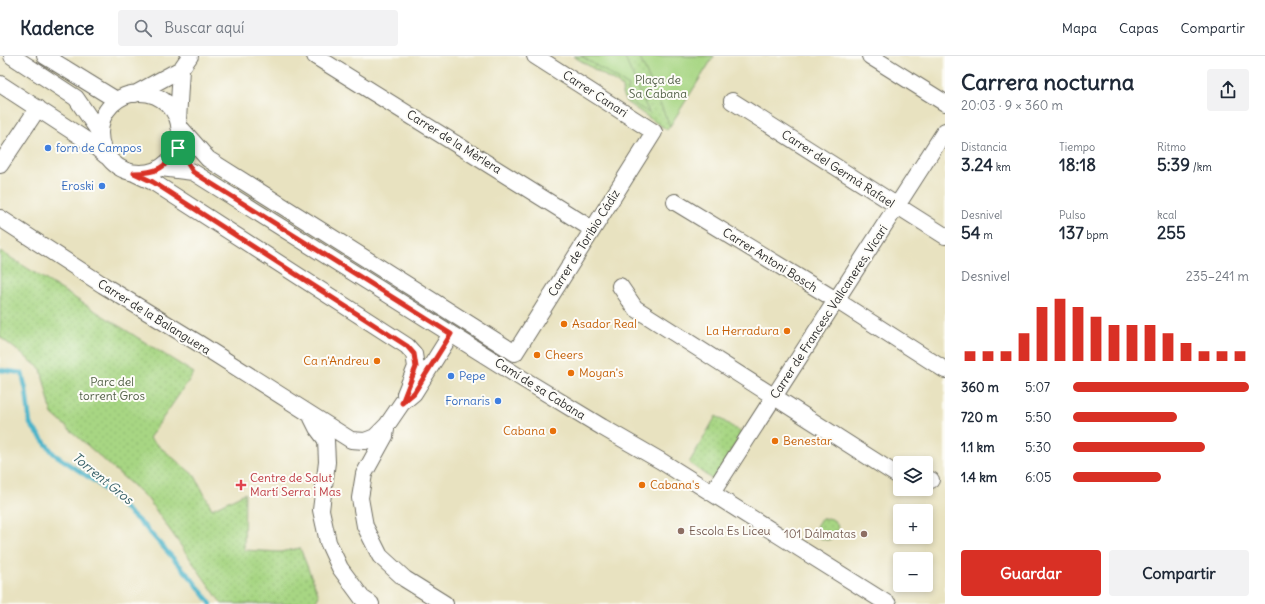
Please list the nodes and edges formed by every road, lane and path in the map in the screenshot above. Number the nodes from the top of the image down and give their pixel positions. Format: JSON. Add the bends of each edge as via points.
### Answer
{"nodes":[{"id":1,"x":12,"y":56,"type":"edge"},
{"id":2,"x":45,"y":56,"type":"edge"},
{"id":3,"x":315,"y":56,"type":"edge"},
{"id":4,"x":535,"y":56,"type":"edge"},
{"id":5,"x":870,"y":56,"type":"edge"},
{"id":6,"x":185,"y":63,"type":"edge"},
{"id":7,"x":0,"y":84,"type":"edge"},
{"id":8,"x":123,"y":96,"type":"junction"},
{"id":9,"x":76,"y":98,"type":"junction"},
{"id":10,"x":732,"y":101,"type":"dead end"},
{"id":11,"x":945,"y":103,"type":"edge"},
{"id":12,"x":38,"y":108,"type":"junction"},
{"id":13,"x":179,"y":123,"type":"junction"},
{"id":14,"x":945,"y":131,"type":"edge"},
{"id":15,"x":654,"y":132,"type":"joint"},
{"id":16,"x":100,"y":133,"type":"junction"},
{"id":17,"x":178,"y":148,"type":"junction"},
{"id":18,"x":109,"y":159,"type":"junction"},
{"id":19,"x":0,"y":165,"type":"edge"},
{"id":20,"x":161,"y":168,"type":"junction"},
{"id":21,"x":193,"y":172,"type":"junction"},
{"id":22,"x":134,"y":173,"type":"junction"},
{"id":23,"x":675,"y":202,"type":"dead end"},
{"id":24,"x":896,"y":206,"type":"junction"},
{"id":25,"x":0,"y":218,"type":"edge"},
{"id":26,"x":592,"y":229,"type":"junction"},
{"id":27,"x":945,"y":236,"type":"edge"},
{"id":28,"x":620,"y":286,"type":"dead end"},
{"id":29,"x":836,"y":300,"type":"junction"},
{"id":30,"x":451,"y":334,"type":"junction"},
{"id":31,"x":945,"y":370,"type":"edge"},
{"id":32,"x":774,"y":396,"type":"junction"},
{"id":33,"x":402,"y":403,"type":"junction"},
{"id":34,"x":310,"y":413,"type":"junction"},
{"id":35,"x":387,"y":425,"type":"junction"},
{"id":36,"x":893,"y":472,"type":"edge"},
{"id":37,"x":712,"y":493,"type":"junction"},
{"id":38,"x":878,"y":601,"type":"edge"},
{"id":39,"x":371,"y":604,"type":"edge"},
{"id":40,"x":445,"y":604,"type":"edge"}],
"edges":[{"from":1,"to":9,"type":"street"},
{"from":2,"to":8,"type":"street"},
{"from":3,"to":26,"type":"street","name":"Carrer de la Mèrlera"},
{"from":4,"to":15,"type":"street","name":"Carrer Canari"},
{"from":5,"to":11,"type":"street"},
{"from":6,"to":8,"type":"street"},
{"from":6,"to":13,"type":"street"},
{"from":7,"to":12,"type":"street"},
{"from":8,"to":9,"type":"street"},
{"from":8,"to":13,"type":"street","via":[[148,94],[162,99],[171,108]]},
{"from":8,"to":16,"type":"street","via":[[110,106],[102,119]]},
{"from":9,"to":16,"type":"street"},
{"from":10,"to":24,"type":"street","name":"Carrer del Germà Rafael"},
{"from":12,"to":18,"type":"street","via":[[92,144]]},
{"from":12,"to":19,"type":"street"},
{"from":13,"to":17,"type":"street"},
{"from":13,"to":26,"type":"street","name":"Carrer de Toribio Cádiz","via":[[208,158],[515,353]]},
{"from":14,"to":24,"type":"street","name":"Carrer de Francesc Vallcaneres, Vicari"},
{"from":15,"to":26,"type":"street","name":"Carrer de Toribio Cádiz"},
{"from":16,"to":18,"type":"street","via":[[102,147]]},
{"from":17,"to":20,"type":"street"},
{"from":17,"to":21,"type":"street"},
{"from":18,"to":22,"type":"street","via":[[119,168]]},
{"from":20,"to":21,"type":"street"},
{"from":20,"to":22,"type":"street","via":[[147,173]]},
{"from":21,"to":30,"type":"street","name":"Camí de sa Cabana"},
{"from":22,"to":33,"type":"street","via":[[153,182],[407,346],[414,354],[416,367]]},
{"from":23,"to":29,"type":"street","name":"Carrer Antoni Bosch"},
{"from":24,"to":27,"type":"street","name":"Carrer del Germà Rafael"},
{"from":24,"to":29,"type":"street","name":"Carrer de Francesc Vallcaneres, Vicari"},
{"from":25,"to":34,"type":"street","name":"Carrer de la Balanguera"},
{"from":28,"to":32,"type":"street","via":[[635,308]]},
{"from":29,"to":31,"type":"street","name":"Carrer Antoni Bosch"},
{"from":29,"to":32,"type":"street","name":"Carrer de Francesc Vallcaneres, Vicari"},
{"from":30,"to":33,"type":"street","via":[[414,393]]},
{"from":30,"to":37,"type":"street","name":"Camí de sa Cabana"},
{"from":32,"to":36,"type":"street"},
{"from":32,"to":37,"type":"street","name":"Carrer de Francesc Vallcaneres, Vicari"},
{"from":33,"to":35,"type":"street"},
{"from":34,"to":35,"type":"street","name":"Carrer de la Balanguera","via":[[351,440],[365,441],[375,437]]},
{"from":34,"to":39,"type":"street","via":[[326,440],[328,462],[321,510],[328,542],[340,568],[362,598]]},
{"from":35,"to":40,"type":"street","via":[[385,436],[364,474],[360,498],[365,526],[380,556],[405,579]]},
{"from":37,"to":38,"type":"street","name":"Camí de sa Cabana"}]}
